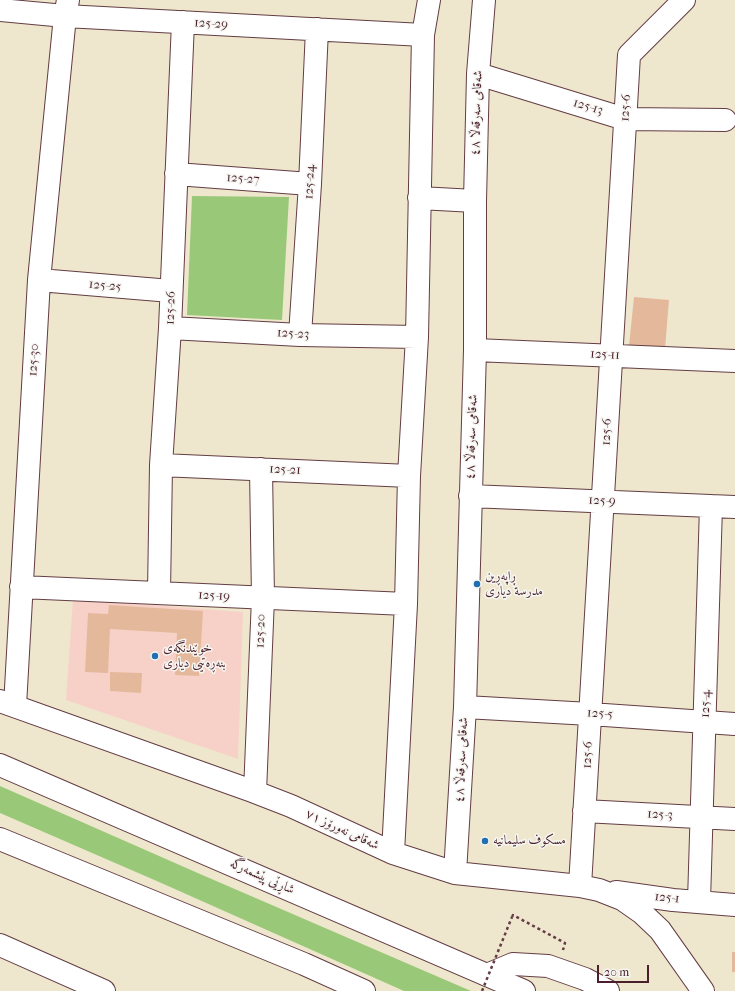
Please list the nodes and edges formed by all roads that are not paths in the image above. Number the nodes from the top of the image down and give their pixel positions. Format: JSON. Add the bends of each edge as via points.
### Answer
{"nodes":[{"id":1,"x":429,"y":0,"type":"edge"},
{"id":2,"x":484,"y":0,"type":"edge"},
{"id":3,"x":684,"y":0,"type":"edge"},
{"id":4,"x":67,"y":8,"type":"edge"},
{"id":5,"x":0,"y":10,"type":"edge"},
{"id":6,"x":183,"y":22,"type":"junction"},
{"id":7,"x":317,"y":30,"type":"junction"},
{"id":8,"x":423,"y":35,"type":"junction"},
{"id":9,"x":478,"y":74,"type":"junction"},
{"id":10,"x":625,"y":119,"type":"junction"},
{"id":11,"x":724,"y":120,"type":"dead end"},
{"id":12,"x":176,"y":174,"type":"junction"},
{"id":13,"x":310,"y":184,"type":"junction"},
{"id":14,"x":419,"y":198,"type":"junction"},
{"id":15,"x":475,"y":201,"type":"junction"},
{"id":16,"x":39,"y":280,"type":"junction"},
{"id":17,"x":171,"y":291,"type":"junction"},
{"id":18,"x":170,"y":328,"type":"junction"},
{"id":19,"x":300,"y":335,"type":"junction"},
{"id":20,"x":417,"y":337,"type":"junction"},
{"id":21,"x":475,"y":350,"type":"junction"},
{"id":22,"x":611,"y":356,"type":"junction"},
{"id":23,"x":735,"y":361,"type":"edge"},
{"id":24,"x":161,"y":465,"type":"junction"},
{"id":25,"x":261,"y":469,"type":"junction"},
{"id":26,"x":409,"y":476,"type":"junction"},
{"id":27,"x":470,"y":496,"type":"junction"},
{"id":28,"x":603,"y":501,"type":"junction"},
{"id":29,"x":711,"y":506,"type":"junction"},
{"id":30,"x":735,"y":507,"type":"edge"},
{"id":31,"x":22,"y":587,"type":"junction"},
{"id":32,"x":159,"y":593,"type":"junction"},
{"id":33,"x":263,"y":598,"type":"junction"},
{"id":34,"x":406,"y":604,"type":"junction"},
{"id":35,"x":8,"y":704,"type":"edge"},
{"id":36,"x":465,"y":707,"type":"junction"},
{"id":37,"x":590,"y":714,"type":"junction"},
{"id":38,"x":705,"y":722,"type":"junction"},
{"id":39,"x":735,"y":724,"type":"edge"},
{"id":40,"x":0,"y":764,"type":"edge"},
{"id":41,"x":255,"y":792,"type":"junction"},
{"id":42,"x":584,"y":811,"type":"junction"},
{"id":43,"x":702,"y":817,"type":"junction"},
{"id":44,"x":735,"y":819,"type":"edge"},
{"id":45,"x":0,"y":839,"type":"edge"},
{"id":46,"x":393,"y":853,"type":"junction"},
{"id":47,"x":455,"y":873,"type":"junction"},
{"id":48,"x":589,"y":888,"type":"junction"},
{"id":49,"x":673,"y":900,"type":"junction"},
{"id":50,"x":698,"y":901,"type":"junction"},
{"id":51,"x":735,"y":905,"type":"edge"},
{"id":52,"x":660,"y":930,"type":"junction"},
{"id":53,"x":0,"y":945,"type":"edge"},
{"id":54,"x":674,"y":951,"type":"junction"},
{"id":55,"x":484,"y":983,"type":"edge"},
{"id":56,"x":361,"y":990,"type":"edge"},
{"id":57,"x":104,"y":991,"type":"edge"},
{"id":58,"x":524,"y":991,"type":"edge"},
{"id":59,"x":608,"y":991,"type":"edge"},
{"id":60,"x":687,"y":991,"type":"edge"},
{"id":61,"x":703,"y":991,"type":"edge"}],
"edges":[{"from":1,"to":8,"type":"main road"},
{"from":2,"to":9,"type":"main road","name":"شەقامی سەرقەڵا ٤٨"},
{"from":3,"to":10,"type":"main road","name":"125-6","via":[[629,55]]},
{"from":4,"to":5,"type":"main road","name":"125-29"},
{"from":4,"to":6,"type":"main road","name":"125-29"},
{"from":4,"to":16,"type":"main road","name":"125-30"},
{"from":6,"to":7,"type":"main road","name":"125-29"},
{"from":6,"to":12,"type":"main road","name":"125-26"},
{"from":7,"to":8,"type":"main road","name":"125-29"},
{"from":7,"to":13,"type":"main road","name":"125-24"},
{"from":8,"to":14,"type":"main road"},
{"from":9,"to":10,"type":"main road","name":"125-13"},
{"from":9,"to":15,"type":"main road","name":"شەقامی سەرقەڵا ٤٨"},
{"from":10,"to":11,"type":"main road","name":"125-13"},
{"from":10,"to":22,"type":"main road","name":"125-6"},
{"from":12,"to":13,"type":"main road","name":"125-27"},
{"from":12,"to":17,"type":"main road","name":"125-26"},
{"from":13,"to":19,"type":"main road","name":"125-24"},
{"from":14,"to":15,"type":"main road"},
{"from":14,"to":20,"type":"main road"},
{"from":15,"to":21,"type":"main road","name":"شەقامی سەرقەڵا ٤٨"},
{"from":16,"to":17,"type":"main road","name":"125-25"},
{"from":16,"to":31,"type":"main road","name":"125-30"},
{"from":17,"to":18,"type":"main road","name":"125-26"},
{"from":18,"to":19,"type":"main road","name":"125-23"},
{"from":18,"to":24,"type":"main road","name":"125-26"},
{"from":19,"to":20,"type":"main road","name":"125-23"},
{"from":20,"to":26,"type":"main road"},
{"from":21,"to":22,"type":"main road","name":"125-11"},
{"from":21,"to":27,"type":"main road","name":"شەقامی سەرقەڵا ٤٨"},
{"from":22,"to":23,"type":"main road","name":"125-11"},
{"from":22,"to":28,"type":"main road","name":"125-6"},
{"from":24,"to":25,"type":"main road","name":"125-21"},
{"from":24,"to":32,"type":"main road","name":"125-26"},
{"from":25,"to":26,"type":"main road","name":"125-21"},
{"from":25,"to":33,"type":"main road","name":"125-20"},
{"from":26,"to":34,"type":"main road"},
{"from":27,"to":28,"type":"main road","name":"125-9"},
{"from":27,"to":36,"type":"main road","name":"شەقامی سەرقەڵا ٤٨"},
{"from":28,"to":29,"type":"main road","name":"125-9"},
{"from":28,"to":37,"type":"main road","name":"125-6"},
{"from":29,"to":30,"type":"main road","name":"125-9"},
{"from":29,"to":38,"type":"main road","name":"125-4"},
{"from":31,"to":32,"type":"main road","name":"125-19"},
{"from":31,"to":35,"type":"main road","name":"125-30"},
{"from":32,"to":33,"type":"main road","name":"125-19"},
{"from":33,"to":34,"type":"main road","name":"125-19"},
{"from":33,"to":41,"type":"main road","name":"125-20"},
{"from":34,"to":46,"type":"main road"},
{"from":35,"to":41,"type":"main road","name":"شەقامی نەورۆز ٧١"},
{"from":36,"to":37,"type":"main road","name":"125-5"},
{"from":36,"to":47,"type":"main road","name":"شەقامی سەرقەڵا ٤٨"},
{"from":37,"to":38,"type":"main road","name":"125-5"},
{"from":37,"to":42,"type":"main road","name":"125-6"},
{"from":38,"to":39,"type":"main road","name":"125-5"},
{"from":38,"to":43,"type":"main road","name":"125-4"},
{"from":40,"to":55,"type":"main road","name":"شاڕێی پێشمەرگە"},
{"from":41,"to":46,"type":"main road","name":"شەقامی نەورۆز ٧١"},
{"from":42,"to":43,"type":"main road","name":"125-3"},
{"from":42,"to":48,"type":"main road","name":"125-6"},
{"from":43,"to":44,"type":"main road","name":"125-3"},
{"from":43,"to":50,"type":"main road","name":"125-4"},
{"from":45,"to":56,"type":"main road"},
{"from":46,"to":47,"type":"main road","name":"شەقامی نەورۆز ٧١"},
{"from":47,"to":48,"type":"main road","name":"شەقامی نەورۆز ٧١"},
{"from":48,"to":49,"type":"main road","name":"125-1"},
{"from":48,"to":52,"type":"main road","name":"شەقامی نەورۆز ٧١","via":[[627,903]]},
{"from":49,"to":50,"type":"main road","name":"125-1"},
{"from":49,"to":52,"type":"main road","via":[[664,913]]},
{"from":50,"to":51,"type":"main road","name":"125-1"},
{"from":52,"to":54,"type":"main road","name":"شەقامی نەورۆز ٧١"},
{"from":53,"to":57,"type":"main road"},
{"from":54,"to":60,"type":"main road","name":"شەقامی نەورۆز ٧١"},
{"from":54,"to":61,"type":"main road","name":"شەقامی نەورۆز ٧١"},
{"from":55,"to":58,"type":"main road","name":"شاڕێی پێشمەرگە"},
{"from":55,"to":59,"type":"main road","via":[[513,964],[548,966],[585,979]]}]}
